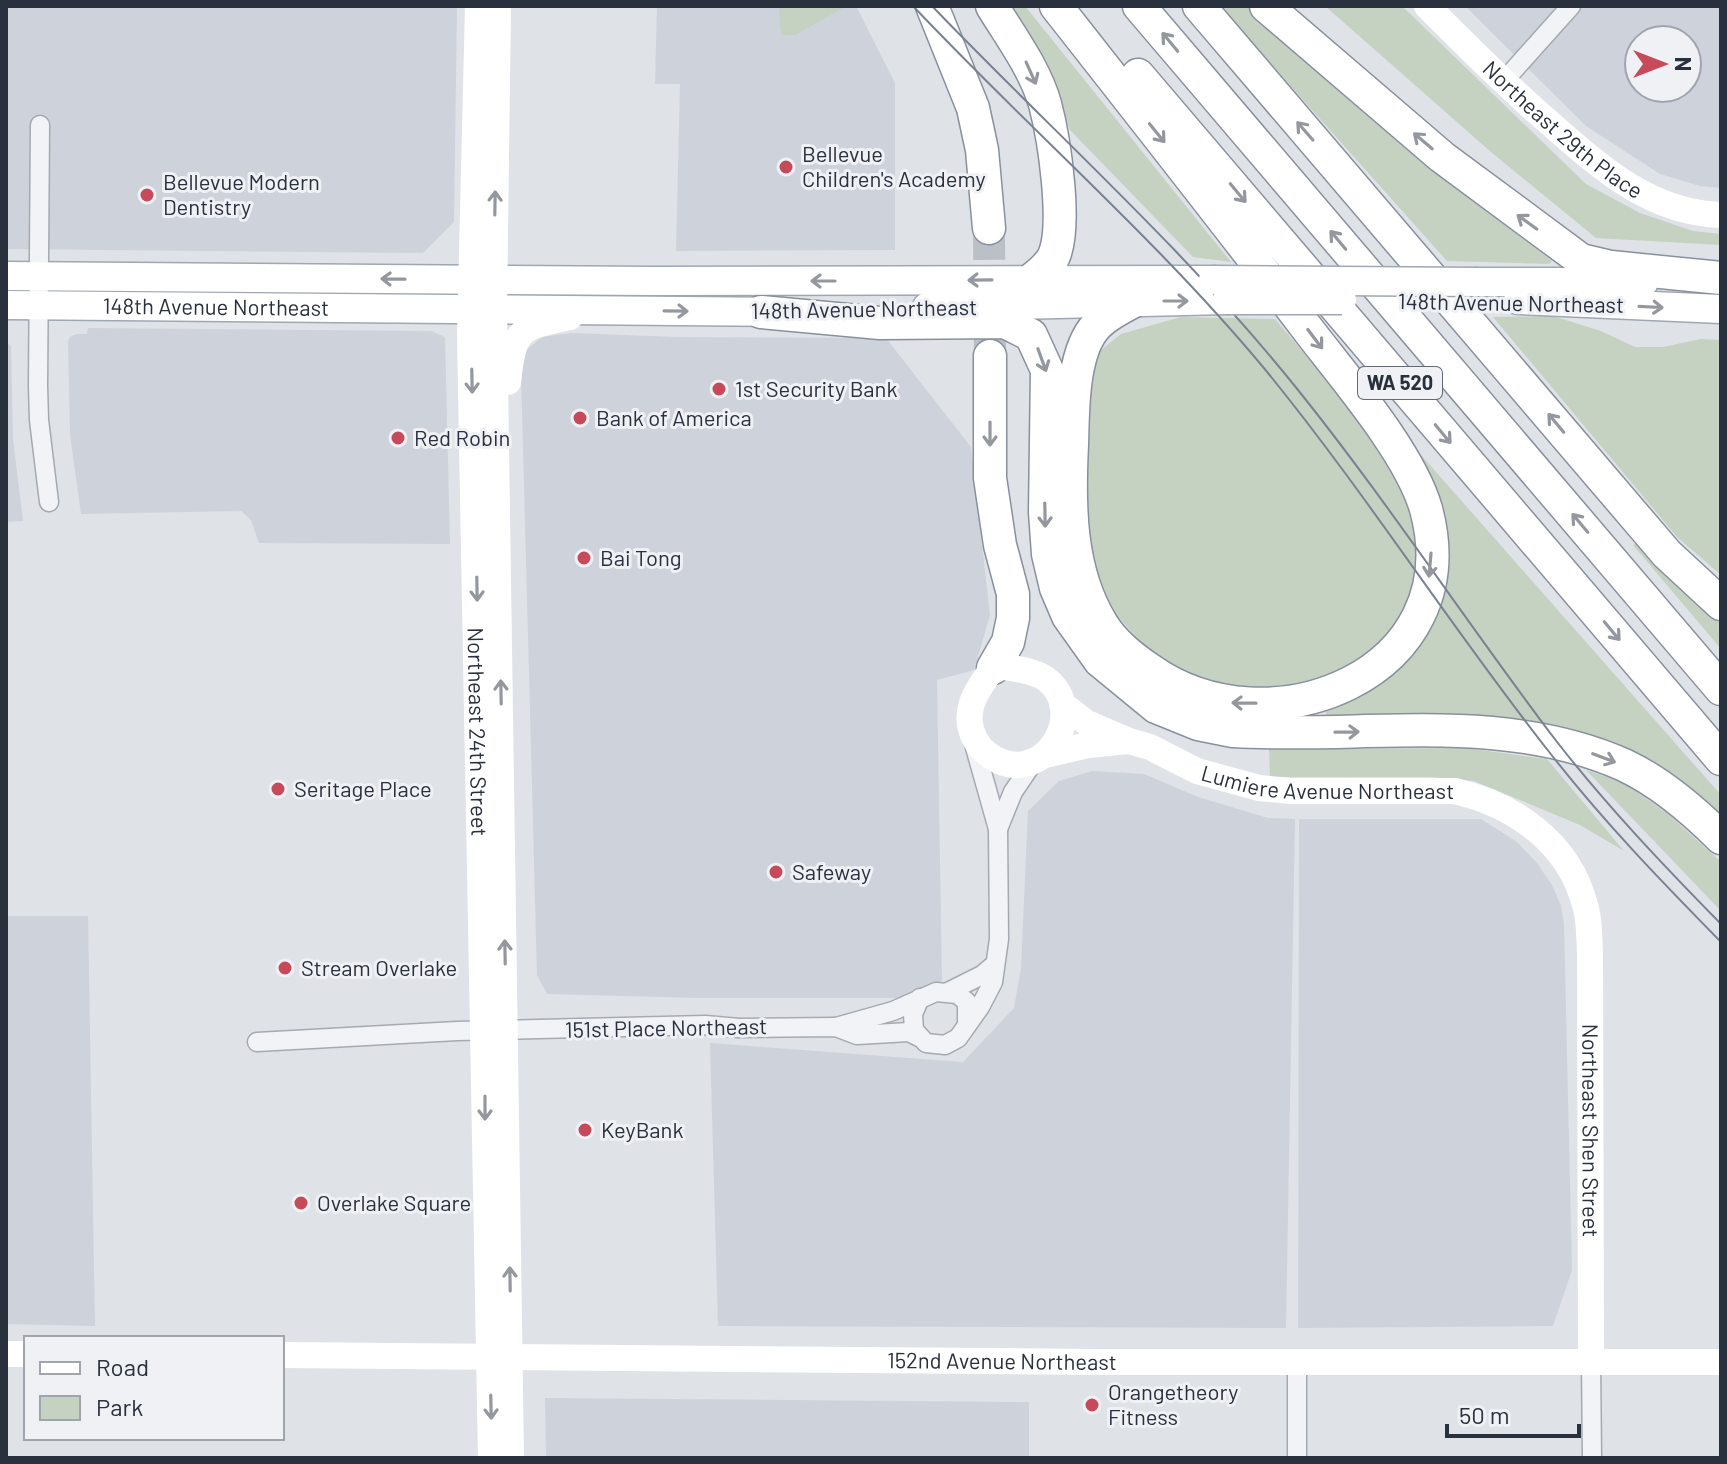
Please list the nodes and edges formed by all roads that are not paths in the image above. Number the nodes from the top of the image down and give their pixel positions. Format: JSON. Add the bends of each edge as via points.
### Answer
{"nodes":[{"id":1,"x":478,"y":6,"type":"edge"},
{"id":2,"x":498,"y":6,"type":"edge"},
{"id":3,"x":932,"y":6,"type":"edge"},
{"id":4,"x":992,"y":6,"type":"edge"},
{"id":5,"x":1056,"y":6,"type":"edge"},
{"id":6,"x":1079,"y":6,"type":"edge"},
{"id":7,"x":1139,"y":6,"type":"edge"},
{"id":8,"x":1199,"y":6,"type":"edge"},
{"id":9,"x":1266,"y":6,"type":"edge"},
{"id":10,"x":1427,"y":6,"type":"edge"},
{"id":11,"x":1571,"y":6,"type":"edge"},
{"id":12,"x":1503,"y":82,"type":"junction"},
{"id":13,"x":40,"y":125,"type":"dead end"},
{"id":14,"x":474,"y":139,"type":"junction"},
{"id":15,"x":496,"y":157,"type":"junction"},
{"id":16,"x":1721,"y":215,"type":"edge"},
{"id":17,"x":989,"y":228,"type":"tunnel mouth"},
{"id":18,"x":6,"y":276,"type":"edge"},
{"id":19,"x":1031,"y":280,"type":"junction"},
{"id":20,"x":1721,"y":280,"type":"edge"},
{"id":21,"x":483,"y":281,"type":"junction"},
{"id":22,"x":1220,"y":290,"type":"junction"},
{"id":23,"x":39,"y":291,"type":"junction"},
{"id":24,"x":1483,"y":291,"type":"junction"},
{"id":25,"x":1134,"y":301,"type":"junction"},
{"id":26,"x":6,"y":305,"type":"edge"},
{"id":27,"x":1721,"y":309,"type":"edge"},
{"id":28,"x":482,"y":310,"type":"junction"},
{"id":29,"x":598,"y":311,"type":"junction"},
{"id":30,"x":761,"y":312,"type":"junction"},
{"id":31,"x":990,"y":356,"type":"tunnel mouth"},
{"id":32,"x":497,"y":473,"type":"junction"},
{"id":33,"x":49,"y":502,"type":"dead end"},
{"id":34,"x":1721,"y":604,"type":"edge"},
{"id":35,"x":993,"y":668,"type":"junction"},
{"id":36,"x":1721,"y":689,"type":"edge"},
{"id":37,"x":1062,"y":704,"type":"junction"},
{"id":38,"x":972,"y":733,"type":"junction"},
{"id":39,"x":1129,"y":741,"type":"junction"},
{"id":40,"x":1040,"y":758,"type":"junction"},
{"id":41,"x":1721,"y":759,"type":"edge"},
{"id":42,"x":491,"y":788,"type":"junction"},
{"id":43,"x":1528,"y":823,"type":"joint"},
{"id":44,"x":998,"y":829,"type":"junction"},
{"id":45,"x":1721,"y":838,"type":"edge"},
{"id":46,"x":995,"y":964,"type":"junction"},
{"id":47,"x":948,"y":992,"type":"junction"},
{"id":48,"x":920,"y":998,"type":"junction"},
{"id":49,"x":967,"y":1025,"type":"junction"},
{"id":50,"x":836,"y":1027,"type":"junction"},
{"id":51,"x":495,"y":1030,"type":"junction"},
{"id":52,"x":919,"y":1037,"type":"junction"},
{"id":53,"x":257,"y":1042,"type":"dead end"},
{"id":54,"x":284,"y":1355,"type":"edge"},
{"id":55,"x":501,"y":1357,"type":"junction"},
{"id":56,"x":1297,"y":1361,"type":"junction"},
{"id":57,"x":1591,"y":1361,"type":"junction"},
{"id":58,"x":1721,"y":1362,"type":"edge"},
{"id":59,"x":491,"y":1458,"type":"edge"},
{"id":60,"x":511,"y":1458,"type":"edge"},
{"id":61,"x":1297,"y":1458,"type":"edge"},
{"id":62,"x":1592,"y":1458,"type":"edge"}],
"edges":[{"from":1,"to":14,"type":"street","name":"Northeast 24th Street"},
{"from":2,"to":15,"type":"street","name":"Northeast 24th Street"},
{"from":3,"to":17,"type":"highway","via":[[973,108]]},
{"from":4,"to":19,"type":"highway","one_way":true,"via":[[1025,59],[1044,103],[1057,169],[1054,255]]},
{"from":5,"to":25,"type":"highway","one_way":true,"via":[[1322,347],[1419,489],[1431,549],[1424,599],[1402,642],[1349,685],[1294,701],[1248,704],[1206,699],[1161,678],[1129,655],[1103,626],[1080,574],[1075,543],[1074,404],[1086,340],[1107,316]]},
{"from":6,"to":41,"type":"highway","number":"WA 520","one_way":true},
{"from":36,"to":7,"type":"highway","number":"WA 520","one_way":true},
{"from":34,"to":8,"type":"highway","one_way":true,"via":[[1667,554]]},
{"from":20,"to":9,"type":"highway","one_way":true,"via":[[1581,260],[1442,157]]},
{"from":10,"to":12,"type":"street","name":"Northeast 29th Place"},
{"from":11,"to":12,"type":"street"},
{"from":12,"to":16,"type":"street","name":"Northeast 29th Place","via":[[1632,189],[1701,215]]},
{"from":13,"to":23,"type":"street"},
{"from":14,"to":15,"type":"street"},
{"from":14,"to":21,"type":"street","name":"Northeast 24th Street"},
{"from":21,"to":15,"type":"street","name":"Northeast 24th Street","one_way":true},
{"from":18,"to":23,"type":"main road","name":"148th Avenue Northeast"},
{"from":19,"to":21,"type":"main road","name":"148th Avenue Northeast","one_way":true},
{"from":19,"to":22,"type":"main road","name":"148th Avenue Northeast"},
{"from":20,"to":24,"type":"main road","name":"148th Avenue Northeast"},
{"from":21,"to":23,"type":"main road","name":"148th Avenue Northeast","one_way":true,"via":[[255,276]]},
{"from":21,"to":28,"type":"street","name":"Northeast 24th Street"},
{"from":22,"to":24,"type":"main road","name":"148th Avenue Northeast","bridge":true},
{"from":25,"to":22,"type":"main road","name":"148th Avenue Northeast","one_way":true},
{"from":23,"to":26,"type":"main road","name":"148th Avenue Northeast"},
{"from":23,"to":28,"type":"main road","name":"148th Avenue Northeast"},
{"from":23,"to":33,"type":"street","via":[[39,420]]},
{"from":24,"to":27,"type":"main road","name":"148th Avenue Northeast","one_way":true},
{"from":25,"to":30,"type":"main road","name":"148th Avenue Northeast"},
{"from":28,"to":29,"type":"main road","name":"148th Avenue Northeast"},
{"from":28,"to":32,"type":"street","name":"Northeast 24th Street"},
{"from":28,"to":42,"type":"street","name":"Northeast 24th Street","one_way":true},
{"from":29,"to":30,"type":"main road","name":"148th Avenue Northeast","one_way":true},
{"from":29,"to":32,"type":"street","via":[[529,326],[519,336],[511,355]]},
{"from":30,"to":45,"type":"highway","one_way":true,"via":[[880,323],[1005,322],[1031,335],[1047,370],[1046,534],[1056,588],[1100,661],[1156,707],[1233,731],[1474,731],[1532,736],[1626,766],[1671,794]]},
{"from":31,"to":35,"type":"highway","one_way":true,"via":[[990,478],[1013,606],[1008,642]]},
{"from":42,"to":32,"type":"street","name":"Northeast 24th Street","one_way":true},
{"from":35,"to":37,"type":"street","via":[[1018,669],[1046,679]]},
{"from":35,"to":38,"type":"street","via":[[971,703]]},
{"from":37,"to":39,"type":"street","name":"Lumiere Avenue Northeast","via":[[1087,723]]},
{"from":37,"to":40,"type":"street","via":[[1061,732]]},
{"from":38,"to":40,"type":"street","via":[[990,757],[1004,763],[1019,765]]},
{"from":38,"to":44,"type":"street"},
{"from":39,"to":40,"type":"street","name":"Lumiere Avenue Northeast"},
{"from":39,"to":43,"type":"street","name":"Lumiere Avenue Northeast","via":[[1197,771],[1259,788],[1455,791],[1503,807]]},
{"from":40,"to":44,"type":"street","via":[[1013,792]]},
{"from":42,"to":51,"type":"street","name":"Northeast 24th Street"},
{"from":43,"to":57,"type":"street","name":"Northeast Shen Street","via":[[1565,861],[1587,908]]},
{"from":44,"to":46,"type":"street"},
{"from":46,"to":47,"type":"street"},
{"from":46,"to":49,"type":"street","via":[[993,982]]},
{"from":47,"to":48,"type":"street"},
{"from":47,"to":49,"type":"street","via":[[967,1002]]},
{"from":48,"to":50,"type":"street","name":"151st Place Northeast"},
{"from":48,"to":52,"type":"street","via":[[912,1022]]},
{"from":49,"to":52,"type":"street","via":[[945,1045]]},
{"from":50,"to":51,"type":"street","name":"151st Place Northeast"},
{"from":50,"to":52,"type":"street","name":"151st Place Northeast","via":[[857,1035],[909,1032]]},
{"from":51,"to":53,"type":"street","name":"151st Place Northeast"},
{"from":51,"to":55,"type":"street","name":"Northeast 24th Street"},
{"from":54,"to":55,"type":"street","name":"152nd Avenue Northeast"},
{"from":55,"to":56,"type":"street","name":"152nd Avenue Northeast"},
{"from":55,"to":59,"type":"street","name":"Northeast 24th Street","one_way":true},
{"from":55,"to":60,"type":"street","name":"Northeast 24th Street"},
{"from":56,"to":57,"type":"street","name":"152nd Avenue Northeast"},
{"from":56,"to":61,"type":"street"},
{"from":57,"to":58,"type":"street","name":"152nd Avenue Northeast"},
{"from":57,"to":62,"type":"street","name":"Northeast Shen Street"}]}
